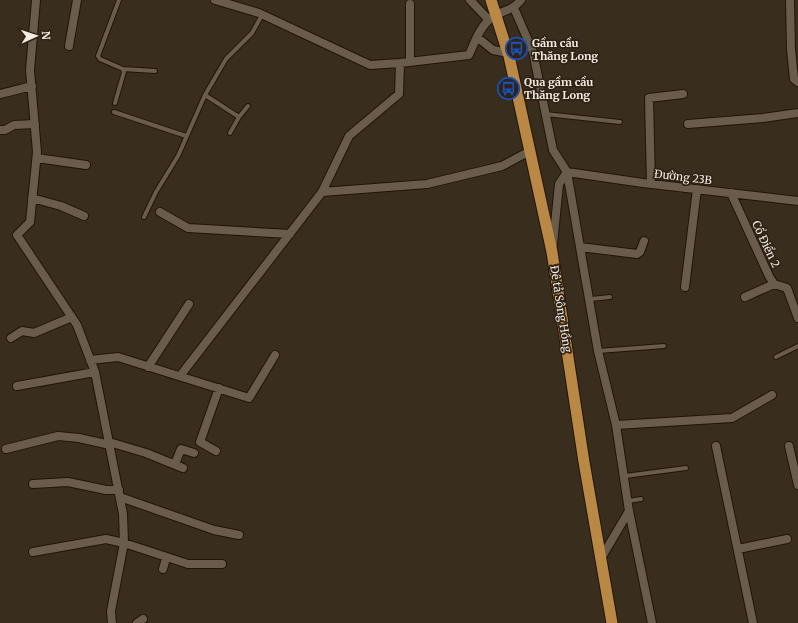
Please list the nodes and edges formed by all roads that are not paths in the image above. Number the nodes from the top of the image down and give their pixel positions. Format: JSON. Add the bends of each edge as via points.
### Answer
{"nodes":[{"id":1,"x":36,"y":0,"type":"edge"},
{"id":2,"x":77,"y":0,"type":"edge"},
{"id":3,"x":119,"y":0,"type":"edge"},
{"id":4,"x":215,"y":0,"type":"edge"},
{"id":5,"x":470,"y":0,"type":"edge"},
{"id":6,"x":491,"y":0,"type":"edge"},
{"id":7,"x":521,"y":0,"type":"edge"},
{"id":8,"x":790,"y":0,"type":"edge"},
{"id":9,"x":410,"y":4,"type":"dead end"},
{"id":10,"x":514,"y":8,"type":"junction"},
{"id":11,"x":262,"y":15,"type":"junction"},
{"id":12,"x":492,"y":18,"type":"junction"},
{"id":13,"x":477,"y":37,"type":"junction"},
{"id":14,"x":69,"y":46,"type":"dead end"},
{"id":15,"x":508,"y":53,"type":"junction"},
{"id":16,"x":410,"y":62,"type":"junction"},
{"id":17,"x":400,"y":63,"type":"junction"},
{"id":18,"x":123,"y":69,"type":"junction"},
{"id":19,"x":155,"y":71,"type":"dead end"},
{"id":20,"x":798,"y":82,"type":"edge"},
{"id":21,"x":32,"y":86,"type":"junction"},
{"id":22,"x":0,"y":94,"type":"edge"},
{"id":23,"x":683,"y":94,"type":"dead end"},
{"id":24,"x":205,"y":95,"type":"junction"},
{"id":25,"x":115,"y":103,"type":"dead end"},
{"id":26,"x":248,"y":106,"type":"dead end"},
{"id":27,"x":114,"y":112,"type":"dead end"},
{"id":28,"x":798,"y":113,"type":"edge"},
{"id":29,"x":545,"y":114,"type":"junction"},
{"id":30,"x":239,"y":117,"type":"junction"},
{"id":31,"x":620,"y":122,"type":"dead end"},
{"id":32,"x":35,"y":124,"type":"junction"},
{"id":33,"x":688,"y":124,"type":"dead end"},
{"id":34,"x":0,"y":130,"type":"edge"},
{"id":35,"x":230,"y":133,"type":"dead end"},
{"id":36,"x":186,"y":136,"type":"junction"},
{"id":37,"x":530,"y":151,"type":"junction"},
{"id":38,"x":37,"y":158,"type":"junction"},
{"id":39,"x":86,"y":165,"type":"dead end"},
{"id":40,"x":567,"y":172,"type":"junction"},
{"id":41,"x":651,"y":184,"type":"junction"},
{"id":42,"x":697,"y":189,"type":"junction"},
{"id":43,"x":322,"y":192,"type":"junction"},
{"id":44,"x":731,"y":194,"type":"junction"},
{"id":45,"x":32,"y":198,"type":"junction"},
{"id":46,"x":798,"y":201,"type":"edge"},
{"id":47,"x":160,"y":212,"type":"dead end"},
{"id":48,"x":84,"y":216,"type":"dead end"},
{"id":49,"x":144,"y":217,"type":"dead end"},
{"id":50,"x":290,"y":234,"type":"junction"},
{"id":51,"x":644,"y":241,"type":"dead end"},
{"id":52,"x":580,"y":247,"type":"junction"},
{"id":53,"x":552,"y":252,"type":"junction"},
{"id":54,"x":774,"y":284,"type":"junction"},
{"id":55,"x":685,"y":287,"type":"dead end"},
{"id":56,"x":610,"y":297,"type":"dead end"},
{"id":57,"x":745,"y":297,"type":"dead end"},
{"id":58,"x":590,"y":299,"type":"junction"},
{"id":59,"x":189,"y":304,"type":"dead end"},
{"id":60,"x":72,"y":317,"type":"junction"},
{"id":61,"x":798,"y":318,"type":"edge"},
{"id":62,"x":11,"y":338,"type":"dead end"},
{"id":63,"x":664,"y":346,"type":"dead end"},
{"id":64,"x":798,"y":346,"type":"edge"},
{"id":65,"x":598,"y":351,"type":"junction"},
{"id":66,"x":275,"y":355,"type":"dead end"},
{"id":67,"x":776,"y":357,"type":"dead end"},
{"id":68,"x":90,"y":360,"type":"junction"},
{"id":69,"x":148,"y":368,"type":"junction"},
{"id":70,"x":95,"y":372,"type":"junction"},
{"id":71,"x":180,"y":376,"type":"junction"},
{"id":72,"x":17,"y":386,"type":"dead end"},
{"id":73,"x":219,"y":388,"type":"junction"},
{"id":74,"x":772,"y":395,"type":"dead end"},
{"id":75,"x":616,"y":425,"type":"junction"},
{"id":76,"x":109,"y":444,"type":"junction"},
{"id":77,"x":716,"y":446,"type":"dead end"},
{"id":78,"x":788,"y":446,"type":"dead end"},
{"id":79,"x":6,"y":449,"type":"dead end"},
{"id":80,"x":216,"y":450,"type":"dead end"},
{"id":81,"x":194,"y":453,"type":"dead end"},
{"id":82,"x":175,"y":464,"type":"junction"},
{"id":83,"x":184,"y":468,"type":"dead end"},
{"id":84,"x":686,"y":468,"type":"dead end"},
{"id":85,"x":625,"y":476,"type":"junction"},
{"id":86,"x":33,"y":484,"type":"dead end"},
{"id":87,"x":798,"y":485,"type":"edge"},
{"id":88,"x":119,"y":494,"type":"junction"},
{"id":89,"x":641,"y":499,"type":"dead end"},
{"id":90,"x":628,"y":501,"type":"junction"},
{"id":91,"x":629,"y":511,"type":"junction"},
{"id":92,"x":239,"y":535,"type":"dead end"},
{"id":93,"x":787,"y":539,"type":"dead end"},
{"id":94,"x":124,"y":543,"type":"junction"},
{"id":95,"x":738,"y":550,"type":"junction"},
{"id":96,"x":33,"y":552,"type":"dead end"},
{"id":97,"x":166,"y":558,"type":"junction"},
{"id":98,"x":600,"y":560,"type":"junction"},
{"id":99,"x":222,"y":564,"type":"dead end"},
{"id":100,"x":163,"y":569,"type":"dead end"},
{"id":101,"x":112,"y":623,"type":"edge"},
{"id":102,"x":612,"y":623,"type":"edge"},
{"id":103,"x":652,"y":623,"type":"edge"},
{"id":104,"x":753,"y":623,"type":"edge"}],
"edges":[{"from":1,"to":21,"type":"street","via":[[30,70]]},
{"from":2,"to":14,"type":"street"},
{"from":3,"to":18,"type":"lane","via":[[98,56]]},
{"from":4,"to":11,"type":"street"},
{"from":5,"to":12,"type":"street"},
{"from":6,"to":12,"type":"main road","name":"Đê tả Sông Hồng"},
{"from":7,"to":10,"type":"street"},
{"from":8,"to":20,"type":"street","via":[[791,49],[794,79]]},
{"from":9,"to":16,"type":"street"},
{"from":10,"to":12,"type":"street"},
{"from":10,"to":29,"type":"street","via":[[533,52]]},
{"from":11,"to":17,"type":"street","via":[[370,65]]},
{"from":11,"to":24,"type":"lane","via":[[252,33],[226,59]]},
{"from":12,"to":13,"type":"street"},
{"from":12,"to":15,"type":"main road","name":"Đê tả Sông Hồng"},
{"from":13,"to":15,"type":"street","via":[[493,50]]},
{"from":13,"to":16,"type":"street","via":[[469,55]]},
{"from":15,"to":37,"type":"main road","name":"Đê tả Sông Hồng"},
{"from":16,"to":17,"type":"street"},
{"from":17,"to":43,"type":"street","via":[[399,94],[349,136]]},
{"from":18,"to":19,"type":"lane"},
{"from":18,"to":25,"type":"lane"},
{"from":21,"to":22,"type":"street"},
{"from":21,"to":32,"type":"street"},
{"from":23,"to":41,"type":"street","via":[[649,98]]},
{"from":24,"to":30,"type":"lane"},
{"from":24,"to":36,"type":"lane"},
{"from":26,"to":30,"type":"lane"},
{"from":27,"to":36,"type":"lane"},
{"from":28,"to":33,"type":"street"},
{"from":29,"to":31,"type":"lane"},
{"from":29,"to":40,"type":"street","via":[[553,150]]},
{"from":30,"to":35,"type":"lane"},
{"from":32,"to":34,"type":"street","via":[[14,125]]},
{"from":32,"to":38,"type":"street"},
{"from":36,"to":49,"type":"lane","via":[[178,156]]},
{"from":37,"to":43,"type":"street","via":[[502,166],[427,184]]},
{"from":37,"to":53,"type":"main road","name":"Đê tả Sông Hồng"},
{"from":38,"to":39,"type":"street"},
{"from":38,"to":45,"type":"street"},
{"from":40,"to":41,"type":"street","name":"Đường 23B"},
{"from":40,"to":52,"type":"street"},
{"from":40,"to":53,"type":"street","via":[[559,184]]},
{"from":41,"to":42,"type":"street","name":"Đường 23B"},
{"from":42,"to":44,"type":"street","name":"Đường 23B"},
{"from":42,"to":55,"type":"street"},
{"from":43,"to":50,"type":"street"},
{"from":44,"to":46,"type":"street","name":"Đường 23B"},
{"from":44,"to":54,"type":"street","name":"Cổ Điển 2"},
{"from":45,"to":48,"type":"street"},
{"from":45,"to":60,"type":"street","via":[[30,222],[17,235]]},
{"from":47,"to":50,"type":"street","via":[[188,228]]},
{"from":50,"to":71,"type":"street"},
{"from":51,"to":52,"type":"street","via":[[637,254]]},
{"from":52,"to":58,"type":"street"},
{"from":53,"to":98,"type":"main road","name":"Đê tả Sông Hồng"},
{"from":54,"to":57,"type":"street"},
{"from":54,"to":61,"type":"street","name":"Cổ Điển 2","via":[[787,288]]},
{"from":56,"to":58,"type":"lane"},
{"from":58,"to":65,"type":"street"},
{"from":59,"to":69,"type":"street"},
{"from":60,"to":62,"type":"street","via":[[34,333],[22,331]]},
{"from":60,"to":68,"type":"street"},
{"from":63,"to":65,"type":"lane"},
{"from":64,"to":67,"type":"lane"},
{"from":65,"to":75,"type":"street"},
{"from":66,"to":73,"type":"street","via":[[249,398]]},
{"from":68,"to":69,"type":"street","via":[[118,357]]},
{"from":68,"to":70,"type":"street"},
{"from":69,"to":71,"type":"street"},
{"from":70,"to":72,"type":"street"},
{"from":70,"to":76,"type":"street"},
{"from":71,"to":73,"type":"street"},
{"from":73,"to":80,"type":"street","via":[[200,442]]},
{"from":74,"to":75,"type":"street","via":[[732,418]]},
{"from":75,"to":85,"type":"street"},
{"from":76,"to":79,"type":"street","via":[[58,436]]},
{"from":76,"to":82,"type":"street","via":[[146,453]]},
{"from":76,"to":88,"type":"street"},
{"from":77,"to":95,"type":"street"},
{"from":78,"to":87,"type":"street"},
{"from":81,"to":82,"type":"street","via":[[181,449]]},
{"from":82,"to":83,"type":"street"},
{"from":84,"to":85,"type":"lane"},
{"from":85,"to":90,"type":"street"},
{"from":86,"to":88,"type":"street","via":[[68,482]]},
{"from":88,"to":92,"type":"street","via":[[214,530]]},
{"from":88,"to":94,"type":"street","via":[[124,520]]},
{"from":89,"to":90,"type":"lane"},
{"from":90,"to":91,"type":"street"},
{"from":91,"to":98,"type":"street"},
{"from":91,"to":103,"type":"street"},
{"from":93,"to":95,"type":"street"},
{"from":94,"to":96,"type":"street","via":[[106,539]]},
{"from":94,"to":97,"type":"street"},
{"from":94,"to":101,"type":"street","via":[[111,611]]},
{"from":95,"to":104,"type":"street"},
{"from":97,"to":99,"type":"street","via":[[195,565]]},
{"from":97,"to":100,"type":"street"},
{"from":98,"to":102,"type":"main road","name":"Đê tả Sông Hồng"}]}
